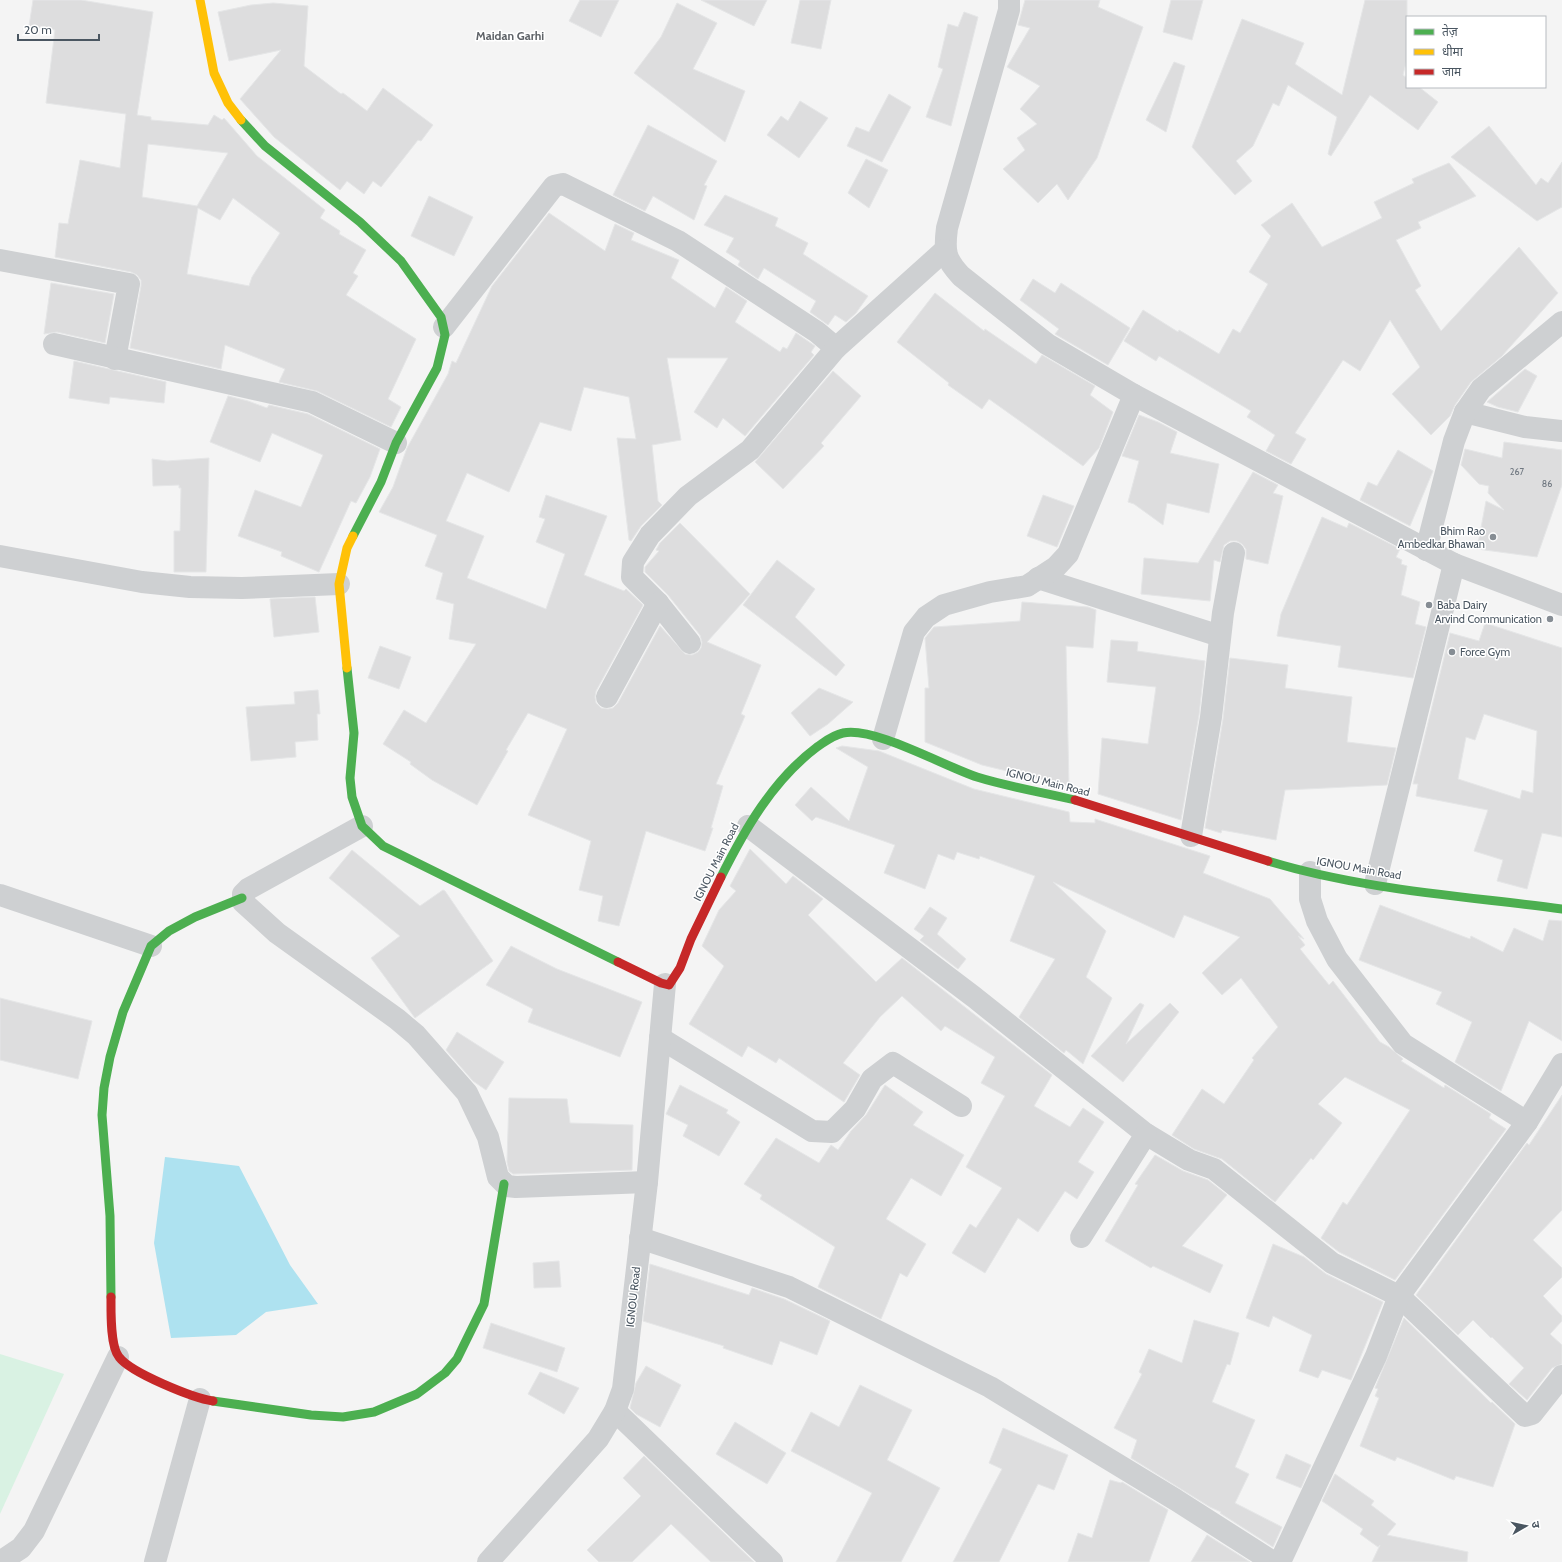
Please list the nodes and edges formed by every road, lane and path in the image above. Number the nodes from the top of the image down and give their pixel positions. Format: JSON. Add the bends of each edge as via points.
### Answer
{"nodes":[{"id":1,"x":200,"y":0,"type":"edge"},
{"id":2,"x":1009,"y":0,"type":"edge"},
{"id":3,"x":946,"y":250,"type":"junction"},
{"id":4,"x":0,"y":260,"type":"edge"},
{"id":5,"x":1562,"y":322,"type":"edge"},
{"id":6,"x":444,"y":327,"type":"junction"},
{"id":7,"x":54,"y":344,"type":"dead end"},
{"id":8,"x":836,"y":348,"type":"junction"},
{"id":9,"x":115,"y":359,"type":"junction"},
{"id":10,"x":1134,"y":395,"type":"junction"},
{"id":11,"x":1464,"y":412,"type":"junction"},
{"id":12,"x":1562,"y":431,"type":"edge"},
{"id":13,"x":396,"y":444,"type":"junction"},
{"id":14,"x":1426,"y":550,"type":"junction"},
{"id":15,"x":1234,"y":553,"type":"dead end"},
{"id":16,"x":0,"y":556,"type":"edge"},
{"id":17,"x":1454,"y":564,"type":"junction"},
{"id":18,"x":1038,"y":578,"type":"junction"},
{"id":19,"x":339,"y":584,"type":"junction"},
{"id":20,"x":658,"y":604,"type":"junction"},
{"id":21,"x":1562,"y":605,"type":"edge"},
{"id":22,"x":1220,"y":636,"type":"junction"},
{"id":23,"x":690,"y":643,"type":"dead end"},
{"id":24,"x":607,"y":697,"type":"dead end"},
{"id":25,"x":883,"y":739,"type":"junction"},
{"id":26,"x":362,"y":826,"type":"junction"},
{"id":27,"x":748,"y":826,"type":"junction"},
{"id":28,"x":1191,"y":836,"type":"junction"},
{"id":29,"x":1310,"y":872,"type":"junction"},
{"id":30,"x":1375,"y":884,"type":"junction"},
{"id":31,"x":0,"y":896,"type":"edge"},
{"id":32,"x":242,"y":898,"type":"junction"},
{"id":33,"x":1562,"y":909,"type":"edge"},
{"id":34,"x":151,"y":946,"type":"junction"},
{"id":35,"x":665,"y":984,"type":"junction"},
{"id":36,"x":660,"y":1038,"type":"junction"},
{"id":37,"x":1562,"y":1064,"type":"edge"},
{"id":38,"x":961,"y":1106,"type":"dead end"},
{"id":39,"x":1527,"y":1122,"type":"junction"},
{"id":40,"x":1146,"y":1134,"type":"junction"},
{"id":41,"x":647,"y":1182,"type":"junction"},
{"id":42,"x":504,"y":1184,"type":"junction"},
{"id":43,"x":1081,"y":1237,"type":"dead end"},
{"id":44,"x":640,"y":1238,"type":"junction"},
{"id":45,"x":1399,"y":1296,"type":"junction"},
{"id":46,"x":118,"y":1357,"type":"junction"},
{"id":47,"x":1562,"y":1376,"type":"edge"},
{"id":48,"x":200,"y":1399,"type":"junction"},
{"id":49,"x":615,"y":1411,"type":"junction"},
{"id":50,"x":0,"y":1562,"type":"edge"},
{"id":51,"x":155,"y":1562,"type":"edge"},
{"id":52,"x":488,"y":1562,"type":"edge"},
{"id":53,"x":772,"y":1562,"type":"edge"},
{"id":54,"x":1273,"y":1562,"type":"edge"},
{"id":55,"x":1280,"y":1562,"type":"edge"}],
"edges":[{"from":1,"to":6,"type":"street","via":[[214,73],[228,103],[265,146],[360,222],[401,261],[441,317]]},
{"from":2,"to":3,"type":"street","via":[[1009,10],[948,228]]},
{"from":3,"to":8,"type":"street"},
{"from":3,"to":10,"type":"street","via":[[950,264],[961,276],[1047,344]]},
{"from":4,"to":9,"type":"street","via":[[129,284]]},
{"from":5,"to":11,"type":"street","via":[[1481,389]]},
{"from":6,"to":8,"type":"street","via":[[554,186],[563,184],[678,241],[817,332]]},
{"from":6,"to":13,"type":"street","via":[[444,342],[437,368]]},
{"from":7,"to":9,"type":"street"},
{"from":8,"to":20,"type":"street","via":[[750,450],[688,496],[650,535],[633,562],[632,578]]},
{"from":9,"to":13,"type":"street","via":[[312,402]]},
{"from":10,"to":14,"type":"street"},
{"from":10,"to":18,"type":"street","via":[[1068,554],[1056,568]]},
{"from":11,"to":12,"type":"street","via":[[1525,427]]},
{"from":11,"to":14,"type":"street"},
{"from":13,"to":19,"type":"street","via":[[381,482],[347,548]]},
{"from":14,"to":17,"type":"street"},
{"from":15,"to":22,"type":"street"},
{"from":16,"to":19,"type":"street","via":[[142,582],[174,585],[242,588]]},
{"from":17,"to":21,"type":"street"},
{"from":17,"to":30,"type":"street"},
{"from":18,"to":22,"type":"street"},
{"from":18,"to":25,"type":"street","via":[[1027,586],[990,592],[944,605],[926,617],[914,632]]},
{"from":19,"to":26,"type":"street","via":[[354,734],[350,778]]},
{"from":20,"to":23,"type":"street"},
{"from":20,"to":24,"type":"street"},
{"from":22,"to":28,"type":"street","via":[[1211,717]]},
{"from":25,"to":27,"type":"street","name":"IGNOU Main Road","via":[[855,732],[836,733],[791,768]]},
{"from":25,"to":28,"type":"street","name":"IGNOU Main Road","via":[[976,776],[1068,798]]},
{"from":26,"to":32,"type":"street","via":[[248,889]]},
{"from":26,"to":35,"type":"street","via":[[383,846]]},
{"from":27,"to":35,"type":"street","name":"IGNOU Main Road","via":[[731,855],[686,948],[675,980],[669,985]]},
{"from":27,"to":40,"type":"street","via":[[974,997]]},
{"from":28,"to":29,"type":"street","name":"IGNOU Main Road","via":[[1276,864]]},
{"from":29,"to":30,"type":"street","name":"IGNOU Main Road"},
{"from":29,"to":39,"type":"street","via":[[1310,899],[1317,921],[1337,959],[1403,1044]]},
{"from":30,"to":33,"type":"street","name":"IGNOU Main Road"},
{"from":31,"to":34,"type":"street"},
{"from":32,"to":34,"type":"street","via":[[194,917],[169,931]]},
{"from":32,"to":42,"type":"street","via":[[246,907],[277,933],[397,1019],[416,1036],[467,1093],[488,1137],[498,1177]]},
{"from":34,"to":46,"type":"street","via":[[123,1012],[104,1088],[102,1115],[110,1216],[111,1330]]},
{"from":35,"to":36,"type":"street","name":"IGNOU Road"},
{"from":36,"to":38,"type":"street","via":[[812,1131],[832,1132],[855,1109],[872,1079],[893,1063]]},
{"from":36,"to":41,"type":"street","name":"IGNOU Road"},
{"from":37,"to":39,"type":"street"},
{"from":39,"to":45,"type":"street"},
{"from":40,"to":43,"type":"street"},
{"from":40,"to":45,"type":"street","via":[[1189,1160],[1214,1169],[1332,1263]]},
{"from":41,"to":42,"type":"street","via":[[516,1187]]},
{"from":41,"to":44,"type":"street","name":"IGNOU Road"},
{"from":42,"to":48,"type":"street","via":[[484,1304],[457,1359],[445,1373],[417,1394],[374,1412],[343,1416],[311,1415]]},
{"from":44,"to":49,"type":"street","name":"IGNOU Road","via":[[623,1389]]},
{"from":44,"to":54,"type":"street","via":[[789,1287],[990,1387]]},
{"from":45,"to":47,"type":"street","via":[[1525,1416],[1532,1414]]},
{"from":45,"to":55,"type":"street","via":[[1376,1356]]},
{"from":46,"to":48,"type":"street","via":[[138,1372]]},
{"from":46,"to":50,"type":"street","via":[[30,1537],[21,1548]]},
{"from":48,"to":51,"type":"street"},
{"from":49,"to":52,"type":"street","name":"IGNOU Road","via":[[598,1439]]},
{"from":49,"to":53,"type":"street"}]}
